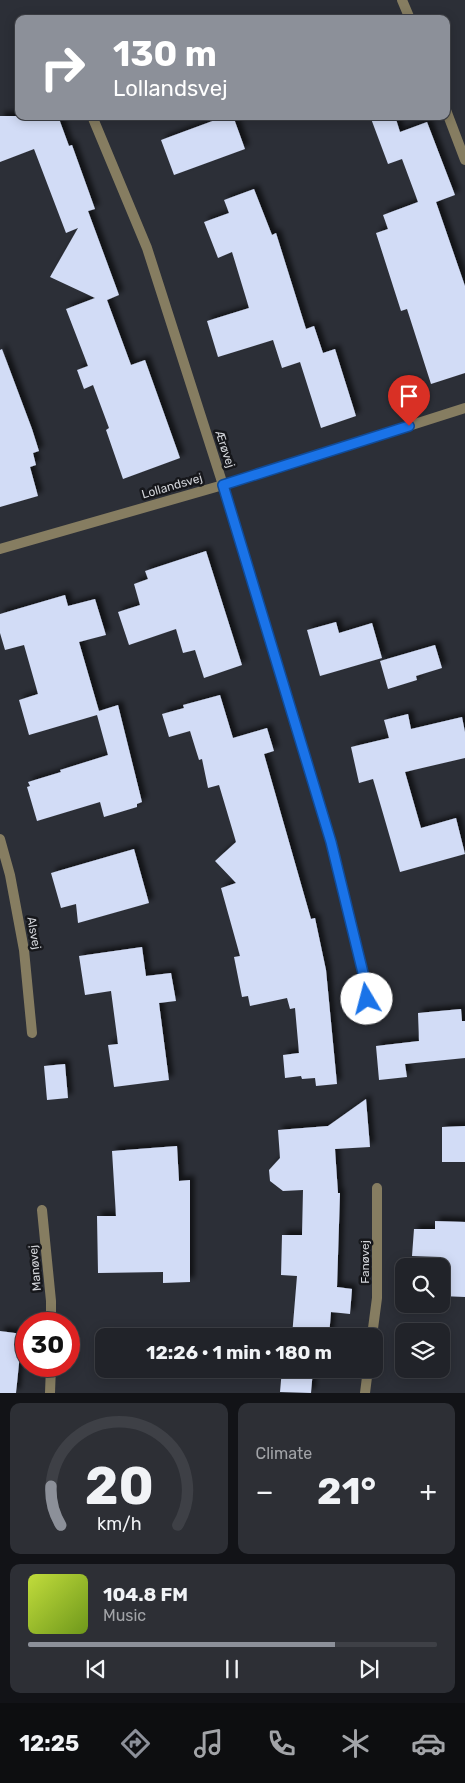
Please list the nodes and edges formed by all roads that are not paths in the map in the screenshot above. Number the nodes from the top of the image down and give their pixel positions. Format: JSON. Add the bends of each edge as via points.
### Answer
{"nodes":[{"id":1,"x":402,"y":0,"type":"edge"},
{"id":2,"x":408,"y":15,"type":"edge"},
{"id":3,"x":94,"y":120,"type":"edge"},
{"id":4,"x":450,"y":120,"type":"edge"},
{"id":5,"x":465,"y":160,"type":"edge"},
{"id":6,"x":465,"y":408,"type":"edge"},
{"id":7,"x":223,"y":485,"type":"junction"},
{"id":8,"x":0,"y":549,"type":"edge"},
{"id":9,"x":0,"y":839,"type":"edge"},
{"id":10,"x":367,"y":999,"type":"dead end"},
{"id":11,"x":32,"y":1033,"type":"dead end"},
{"id":12,"x":378,"y":1188,"type":"dead end"},
{"id":13,"x":42,"y":1210,"type":"dead end"},
{"id":14,"x":51,"y":1312,"type":"edge"},
{"id":15,"x":373,"y":1328,"type":"edge"},
{"id":16,"x":51,"y":1377,"type":"edge"},
{"id":17,"x":366,"y":1378,"type":"edge"},
{"id":18,"x":50,"y":1393,"type":"edge"},
{"id":19,"x":364,"y":1393,"type":"edge"}],
"edges":[{"from":1,"to":2,"type":"street"},
{"from":3,"to":7,"type":"street","name":"Ærøvej","via":[[147,248]]},
{"from":4,"to":5,"type":"street"},
{"from":6,"to":7,"type":"street","name":"Lollandsvej"},
{"from":7,"to":8,"type":"street","name":"Lollandsvej"},
{"from":7,"to":10,"type":"street","name":"Ærøvej","via":[[331,842]]},
{"from":9,"to":11,"type":"street","name":"Alsvej","via":[[24,950]]},
{"from":12,"to":15,"type":"street","name":"Fanøvej","via":[[377,1298]]},
{"from":13,"to":14,"type":"street","name":"Manøvej"},
{"from":16,"to":18,"type":"street"},
{"from":17,"to":19,"type":"street"}]}
